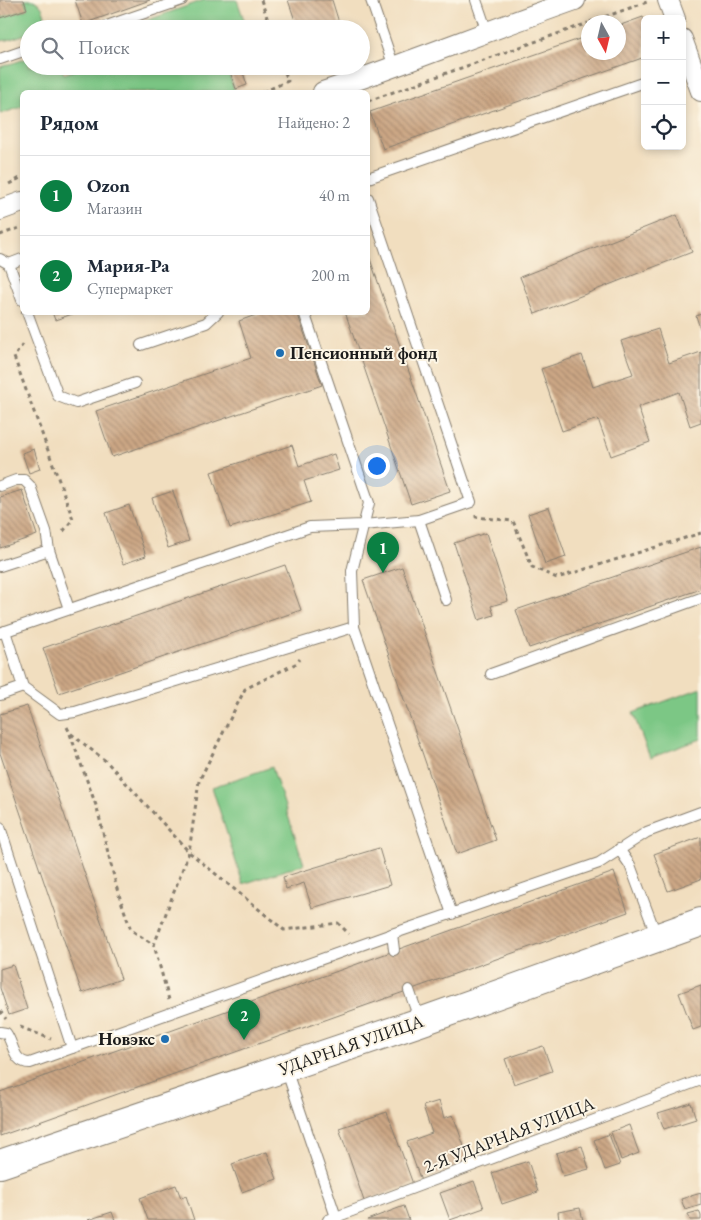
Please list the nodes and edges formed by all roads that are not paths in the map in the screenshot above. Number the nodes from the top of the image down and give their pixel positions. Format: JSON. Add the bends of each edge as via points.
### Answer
{"nodes":[{"id":1,"x":182,"y":0,"type":"edge"},
{"id":2,"x":371,"y":0,"type":"edge"},
{"id":3,"x":476,"y":0,"type":"edge"},
{"id":4,"x":574,"y":0,"type":"edge"},
{"id":5,"x":668,"y":0,"type":"edge"},
{"id":6,"x":543,"y":5,"type":"edge"},
{"id":7,"x":674,"y":15,"type":"edge"},
{"id":8,"x":124,"y":20,"type":"edge"},
{"id":9,"x":487,"y":32,"type":"junction"},
{"id":10,"x":20,"y":52,"type":"edge"},
{"id":11,"x":0,"y":59,"type":"edge"},
{"id":12,"x":394,"y":67,"type":"junction"},
{"id":13,"x":687,"y":67,"type":"edge"},
{"id":14,"x":641,"y":83,"type":"edge"},
{"id":15,"x":329,"y":90,"type":"edge"},
{"id":16,"x":701,"y":91,"type":"edge"},
{"id":17,"x":370,"y":177,"type":"edge"},
{"id":18,"x":20,"y":203,"type":"edge"},
{"id":19,"x":370,"y":204,"type":"edge"},
{"id":20,"x":0,"y":210,"type":"edge"},
{"id":21,"x":20,"y":259,"type":"edge"},
{"id":22,"x":5,"y":261,"type":"edge"},
{"id":23,"x":20,"y":295,"type":"edge"},
{"id":24,"x":28,"y":315,"type":"edge"},
{"id":25,"x":215,"y":315,"type":"edge"},
{"id":26,"x":305,"y":315,"type":"edge"},
{"id":27,"x":142,"y":345,"type":"dead end"},
{"id":28,"x":135,"y":383,"type":"dead end"},
{"id":29,"x":0,"y":486,"type":"edge"},
{"id":30,"x":419,"y":520,"type":"junction"},
{"id":31,"x":363,"y":525,"type":"junction"},
{"id":32,"x":49,"y":550,"type":"junction"},
{"id":33,"x":0,"y":566,"type":"edge"},
{"id":34,"x":701,"y":598,"type":"edge"},
{"id":35,"x":446,"y":600,"type":"dead end"},
{"id":36,"x":69,"y":609,"type":"junction"},
{"id":37,"x":354,"y":627,"type":"junction"},
{"id":38,"x":2,"y":632,"type":"edge"},
{"id":39,"x":491,"y":674,"type":"dead end"},
{"id":40,"x":23,"y":687,"type":"junction"},
{"id":41,"x":0,"y":695,"type":"edge"},
{"id":42,"x":701,"y":812,"type":"edge"},
{"id":43,"x":0,"y":827,"type":"edge"},
{"id":44,"x":619,"y":849,"type":"junction"},
{"id":45,"x":452,"y":914,"type":"junction"},
{"id":46,"x":701,"y":922,"type":"edge"},
{"id":47,"x":392,"y":934,"type":"junction"},
{"id":48,"x":657,"y":937,"type":"junction"},
{"id":49,"x":394,"y":950,"type":"dead end"},
{"id":50,"x":408,"y":990,"type":"dead end"},
{"id":51,"x":420,"y":1022,"type":"junction"},
{"id":52,"x":0,"y":1032,"type":"edge"},
{"id":53,"x":72,"y":1048,"type":"junction"},
{"id":54,"x":286,"y":1068,"type":"junction"},
{"id":55,"x":701,"y":1080,"type":"edge"},
{"id":56,"x":0,"y":1164,"type":"edge"},
{"id":57,"x":334,"y":1219,"type":"edge"}],
"edges":[{"from":1,"to":8,"type":"lane"},
{"from":2,"to":12,"type":"lane"},
{"from":3,"to":9,"type":"lane"},
{"from":4,"to":6,"type":"street"},
{"from":5,"to":7,"type":"street"},
{"from":6,"to":9,"type":"street"},
{"from":9,"to":12,"type":"street"},
{"from":10,"to":11,"type":"lane"},
{"from":12,"to":15,"type":"street"},
{"from":13,"to":16,"type":"street"},
{"from":14,"to":17,"type":"lane"},
{"from":18,"to":20,"type":"street"},
{"from":19,"to":30,"type":"lane","via":[[472,502]]},
{"from":21,"to":22,"type":"lane"},
{"from":22,"to":23,"type":"lane"},
{"from":24,"to":28,"type":"lane","via":[[58,396],[76,403]]},
{"from":25,"to":27,"type":"lane","via":[[206,323]]},
{"from":26,"to":31,"type":"lane","via":[[370,504]]},
{"from":29,"to":32,"type":"lane","via":[[24,480],[30,486],[46,531]]},
{"from":30,"to":31,"type":"lane"},
{"from":30,"to":35,"type":"lane"},
{"from":31,"to":36,"type":"lane","via":[[310,527]]},
{"from":31,"to":37,"type":"lane","via":[[352,571]]},
{"from":32,"to":33,"type":"lane"},
{"from":32,"to":36,"type":"lane"},
{"from":34,"to":39,"type":"lane"},
{"from":36,"to":38,"type":"lane"},
{"from":37,"to":40,"type":"lane","via":[[75,712],[60,714]]},
{"from":37,"to":45,"type":"lane"},
{"from":38,"to":40,"type":"lane"},
{"from":40,"to":41,"type":"lane"},
{"from":42,"to":44,"type":"lane","via":[[647,832]]},
{"from":43,"to":53,"type":"lane"},
{"from":44,"to":45,"type":"lane","via":[[599,862]]},
{"from":44,"to":48,"type":"lane","via":[[630,864]]},
{"from":45,"to":47,"type":"lane"},
{"from":46,"to":48,"type":"street","name":"УДАРНАЯ УЛИЦА"},
{"from":47,"to":49,"type":"lane"},
{"from":47,"to":53,"type":"lane"},
{"from":48,"to":51,"type":"street","name":"УДАРНАЯ УЛИЦА"},
{"from":50,"to":51,"type":"lane"},
{"from":51,"to":54,"type":"street","name":"УДАРНАЯ УЛИЦА"},
{"from":52,"to":53,"type":"lane","via":[[10,1038],[18,1058],[24,1063]]},
{"from":54,"to":56,"type":"street","name":"УДАРНАЯ УЛИЦА"},
{"from":54,"to":57,"type":"lane"},
{"from":55,"to":57,"type":"lane","name":"2-Я УДАРНАЯ УЛИЦА"}]}
